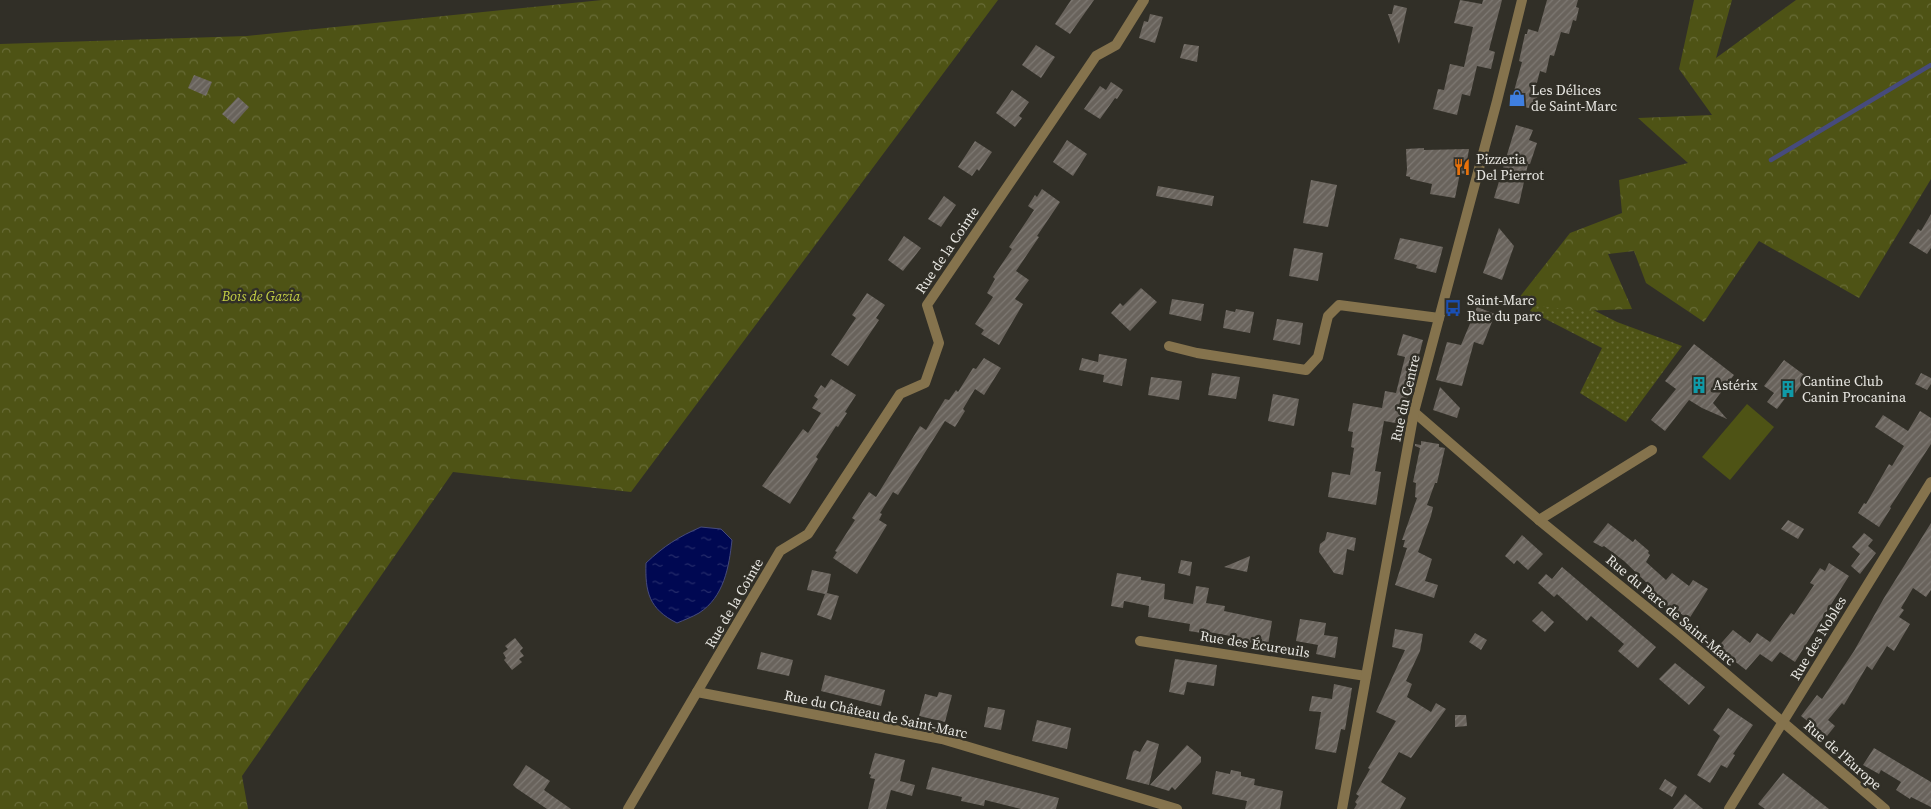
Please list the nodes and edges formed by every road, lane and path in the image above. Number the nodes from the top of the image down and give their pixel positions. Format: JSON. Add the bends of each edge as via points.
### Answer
{"nodes":[{"id":1,"x":1144,"y":0,"type":"edge"},
{"id":2,"x":1522,"y":0,"type":"edge"},
{"id":3,"x":1440,"y":318,"type":"junction"},
{"id":4,"x":1169,"y":346,"type":"dead end"},
{"id":5,"x":1414,"y":412,"type":"junction"},
{"id":6,"x":1652,"y":450,"type":"dead end"},
{"id":7,"x":1931,"y":482,"type":"edge"},
{"id":8,"x":1540,"y":520,"type":"junction"},
{"id":9,"x":1140,"y":641,"type":"dead end"},
{"id":10,"x":1366,"y":676,"type":"junction"},
{"id":11,"x":697,"y":692,"type":"junction"},
{"id":12,"x":1783,"y":722,"type":"junction"},
{"id":13,"x":628,"y":809,"type":"edge"},
{"id":14,"x":1177,"y":809,"type":"edge"},
{"id":15,"x":1342,"y":809,"type":"edge"},
{"id":16,"x":1729,"y":809,"type":"edge"},
{"id":17,"x":1885,"y":809,"type":"edge"}],
"edges":[{"from":1,"to":11,"type":"street","name":"Rue de la Cointe","via":[[1116,45],[1096,56],[926,305],[939,343],[925,383],[900,394],[808,534],[780,550]]},
{"from":2,"to":3,"type":"street","name":"Rue du Centre"},
{"from":3,"to":4,"type":"street","via":[[1339,305],[1328,316],[1318,357],[1306,370]]},
{"from":3,"to":5,"type":"street","name":"Rue du Centre"},
{"from":5,"to":8,"type":"street","name":"Rue du Parc de Saint-Marc"},
{"from":5,"to":10,"type":"street","name":"Rue du Centre"},
{"from":6,"to":8,"type":"street"},
{"from":7,"to":12,"type":"street","name":"Rue des Nobles"},
{"from":8,"to":12,"type":"street","name":"Rue du Parc de Saint-Marc"},
{"from":9,"to":10,"type":"street","name":"Rue des Écureuils"},
{"from":10,"to":15,"type":"street","name":"Rue du Centre"},
{"from":11,"to":13,"type":"street"},
{"from":11,"to":14,"type":"street","name":"Rue du Château de Saint-Marc","via":[[942,739]]},
{"from":12,"to":16,"type":"street","name":"Rue des Nobles"},
{"from":12,"to":17,"type":"street","name":"Rue de l'Europe"}]}
